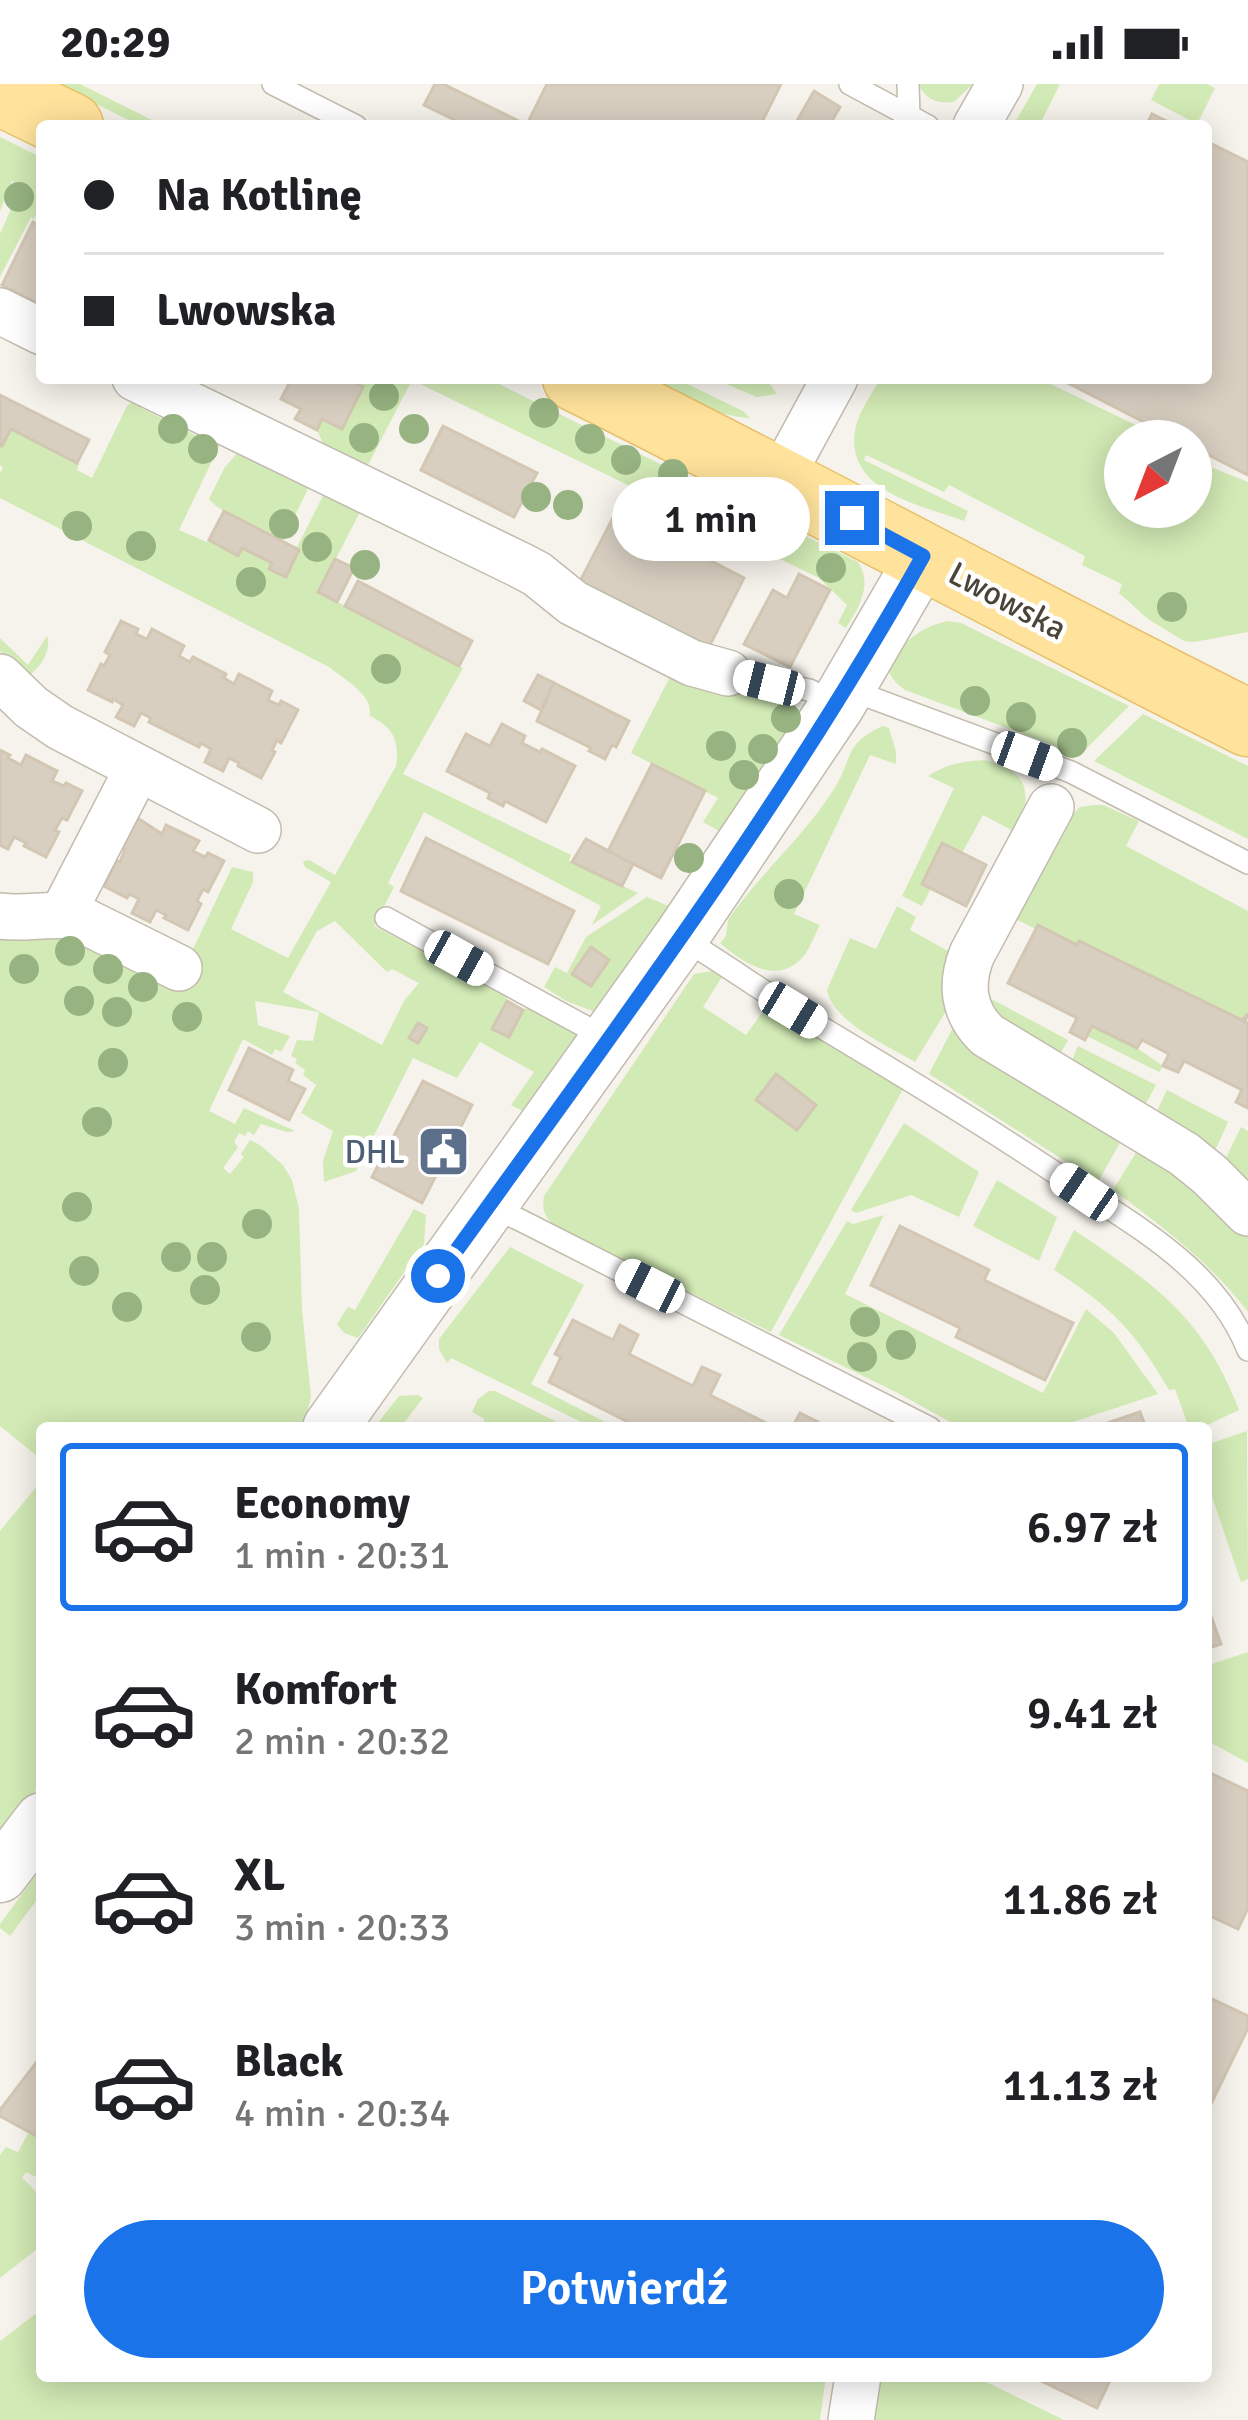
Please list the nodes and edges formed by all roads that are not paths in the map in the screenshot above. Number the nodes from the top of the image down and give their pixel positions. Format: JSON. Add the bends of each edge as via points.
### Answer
{"nodes":[{"id":1,"x":273,"y":84,"type":"edge"},
{"id":2,"x":908,"y":84,"type":"edge"},
{"id":3,"x":1000,"y":84,"type":"edge"},
{"id":4,"x":863,"y":88,"type":"edge"},
{"id":5,"x":0,"y":92,"type":"edge"},
{"id":6,"x":58,"y":120,"type":"edge"},
{"id":7,"x":344,"y":120,"type":"edge"},
{"id":8,"x":916,"y":120,"type":"edge"},
{"id":9,"x":918,"y":120,"type":"edge"},
{"id":10,"x":979,"y":120,"type":"edge"},
{"id":11,"x":0,"y":310,"type":"edge"},
{"id":12,"x":36,"y":329,"type":"edge"},
{"id":13,"x":147,"y":384,"type":"edge"},
{"id":14,"x":588,"y":384,"type":"edge"},
{"id":15,"x":832,"y":384,"type":"edge"},
{"id":16,"x":780,"y":479,"type":"junction"},
{"id":17,"x":923,"y":556,"type":"junction"},
{"id":18,"x":728,"y":673,"type":"joint"},
{"id":19,"x":0,"y":676,"type":"edge"},
{"id":20,"x":843,"y":696,"type":"junction"},
{"id":21,"x":1248,"y":723,"type":"edge"},
{"id":22,"x":138,"y":768,"type":"junction"},
{"id":23,"x":1061,"y":789,"type":"junction"},
{"id":24,"x":258,"y":830,"type":"dead end"},
{"id":25,"x":1248,"y":863,"type":"edge"},
{"id":26,"x":62,"y":915,"type":"junction"},
{"id":27,"x":0,"y":916,"type":"edge"},
{"id":28,"x":386,"y":918,"type":"dead end"},
{"id":29,"x":681,"y":937,"type":"junction"},
{"id":30,"x":179,"y":968,"type":"dead end"},
{"id":31,"x":608,"y":1039,"type":"junction"},
{"id":32,"x":489,"y":1206,"type":"junction"},
{"id":33,"x":1248,"y":1213,"type":"edge"},
{"id":34,"x":1248,"y":1350,"type":"edge"},
{"id":35,"x":334,"y":1422,"type":"edge"},
{"id":36,"x":918,"y":1422,"type":"edge"},
{"id":37,"x":36,"y":1828,"type":"edge"},
{"id":38,"x":0,"y":1875,"type":"edge"},
{"id":39,"x":857,"y":2382,"type":"edge"},
{"id":40,"x":851,"y":2420,"type":"edge"}],
"edges":[{"from":1,"to":7,"type":"lane"},
{"from":2,"to":9,"type":"lane"},
{"from":3,"to":10,"type":"street"},
{"from":4,"to":8,"type":"lane"},
{"from":5,"to":6,"type":"main road"},
{"from":11,"to":12,"type":"street"},
{"from":13,"to":18,"type":"street","via":[[520,565],[591,613]]},
{"from":14,"to":16,"type":"main road","name":"Lwowska"},
{"from":15,"to":16,"type":"street"},
{"from":16,"to":17,"type":"main road","name":"Lwowska"},
{"from":17,"to":20,"type":"street"},
{"from":17,"to":21,"type":"main road","name":"Lwowska"},
{"from":18,"to":20,"type":"lane"},
{"from":19,"to":22,"type":"street","via":[[46,719]]},
{"from":20,"to":23,"type":"lane"},
{"from":20,"to":29,"type":"street"},
{"from":22,"to":24,"type":"street"},
{"from":22,"to":26,"type":"street"},
{"from":23,"to":25,"type":"lane"},
{"from":23,"to":33,"type":"street","via":[[966,968],[969,1012],[987,1035],[1184,1154]]},
{"from":26,"to":27,"type":"street"},
{"from":26,"to":30,"type":"street"},
{"from":28,"to":31,"type":"lane"},
{"from":29,"to":31,"type":"street"},
{"from":29,"to":34,"type":"lane","via":[[1155,1237],[1224,1307]]},
{"from":31,"to":32,"type":"street"},
{"from":32,"to":35,"type":"street"},
{"from":32,"to":36,"type":"lane"},
{"from":37,"to":38,"type":"street"},
{"from":39,"to":40,"type":"street"}]}
